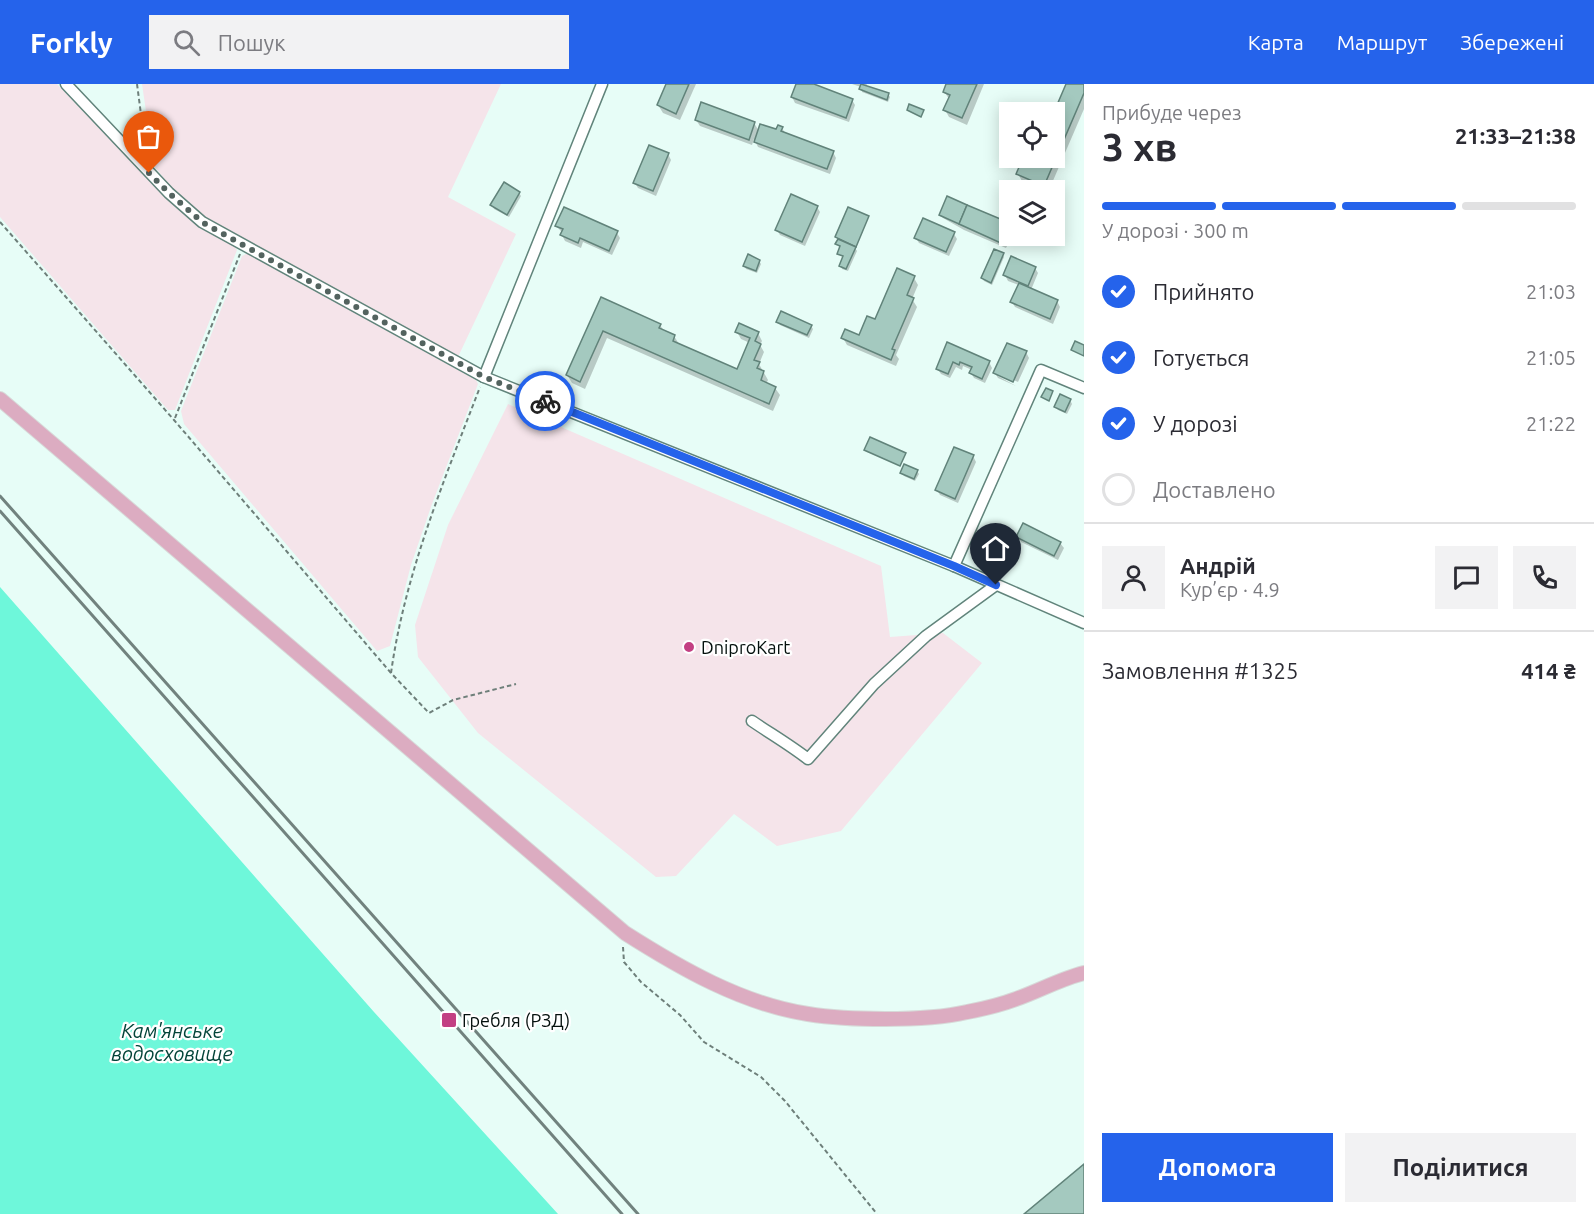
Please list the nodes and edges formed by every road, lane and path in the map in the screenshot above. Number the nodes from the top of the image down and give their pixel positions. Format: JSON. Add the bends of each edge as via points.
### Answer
{"nodes":[{"id":1,"x":66,"y":84,"type":"edge"},
{"id":2,"x":137,"y":84,"type":"edge"},
{"id":3,"x":602,"y":84,"type":"edge"},
{"id":4,"x":147,"y":153,"type":"dead end"},
{"id":5,"x":0,"y":222,"type":"edge"},
{"id":6,"x":243,"y":245,"type":"junction"},
{"id":7,"x":484,"y":377,"type":"junction"},
{"id":8,"x":1084,"y":388,"type":"edge"},
{"id":9,"x":0,"y":399,"type":"edge"},
{"id":10,"x":174,"y":420,"type":"junction"},
{"id":11,"x":954,"y":566,"type":"junction"},
{"id":12,"x":996,"y":585,"type":"junction"},
{"id":13,"x":1084,"y":623,"type":"edge"},
{"id":14,"x":392,"y":673,"type":"junction"},
{"id":15,"x":516,"y":684,"type":"dead end"},
{"id":16,"x":752,"y":721,"type":"dead end"},
{"id":17,"x":625,"y":933,"type":"junction"},
{"id":18,"x":1084,"y":964,"type":"edge"},
{"id":19,"x":1084,"y":973,"type":"edge"},
{"id":20,"x":1066,"y":978,"type":"junction"},
{"id":21,"x":878,"y":1214,"type":"edge"}],
"edges":[{"from":1,"to":6,"type":"street","via":[[169,193],[202,222]]},
{"from":2,"to":4,"type":"path"},
{"from":3,"to":7,"type":"street"},
{"from":5,"to":10,"type":"path"},
{"from":6,"to":7,"type":"street"},
{"from":6,"to":10,"type":"path"},
{"from":7,"to":11,"type":"street"},
{"from":7,"to":14,"type":"path","via":[[414,566],[397,633]]},
{"from":8,"to":11,"type":"street","via":[[1041,370]]},
{"from":9,"to":17,"type":"main road"},
{"from":10,"to":14,"type":"path"},
{"from":11,"to":12,"type":"street"},
{"from":12,"to":13,"type":"street"},
{"from":12,"to":16,"type":"street","via":[[926,636],[874,684],[808,759]]},
{"from":14,"to":15,"type":"path","via":[[429,713],[453,700]]},
{"from":17,"to":20,"type":"main road","via":[[702,977],[755,1000],[807,1014],[914,1019],[966,1013],[1014,1000]]},
{"from":17,"to":21,"type":"path","via":[[624,962],[641,982],[704,1042],[760,1077],[777,1093]]},
{"from":18,"to":20,"type":"main road"},
{"from":19,"to":20,"type":"main road"}]}
